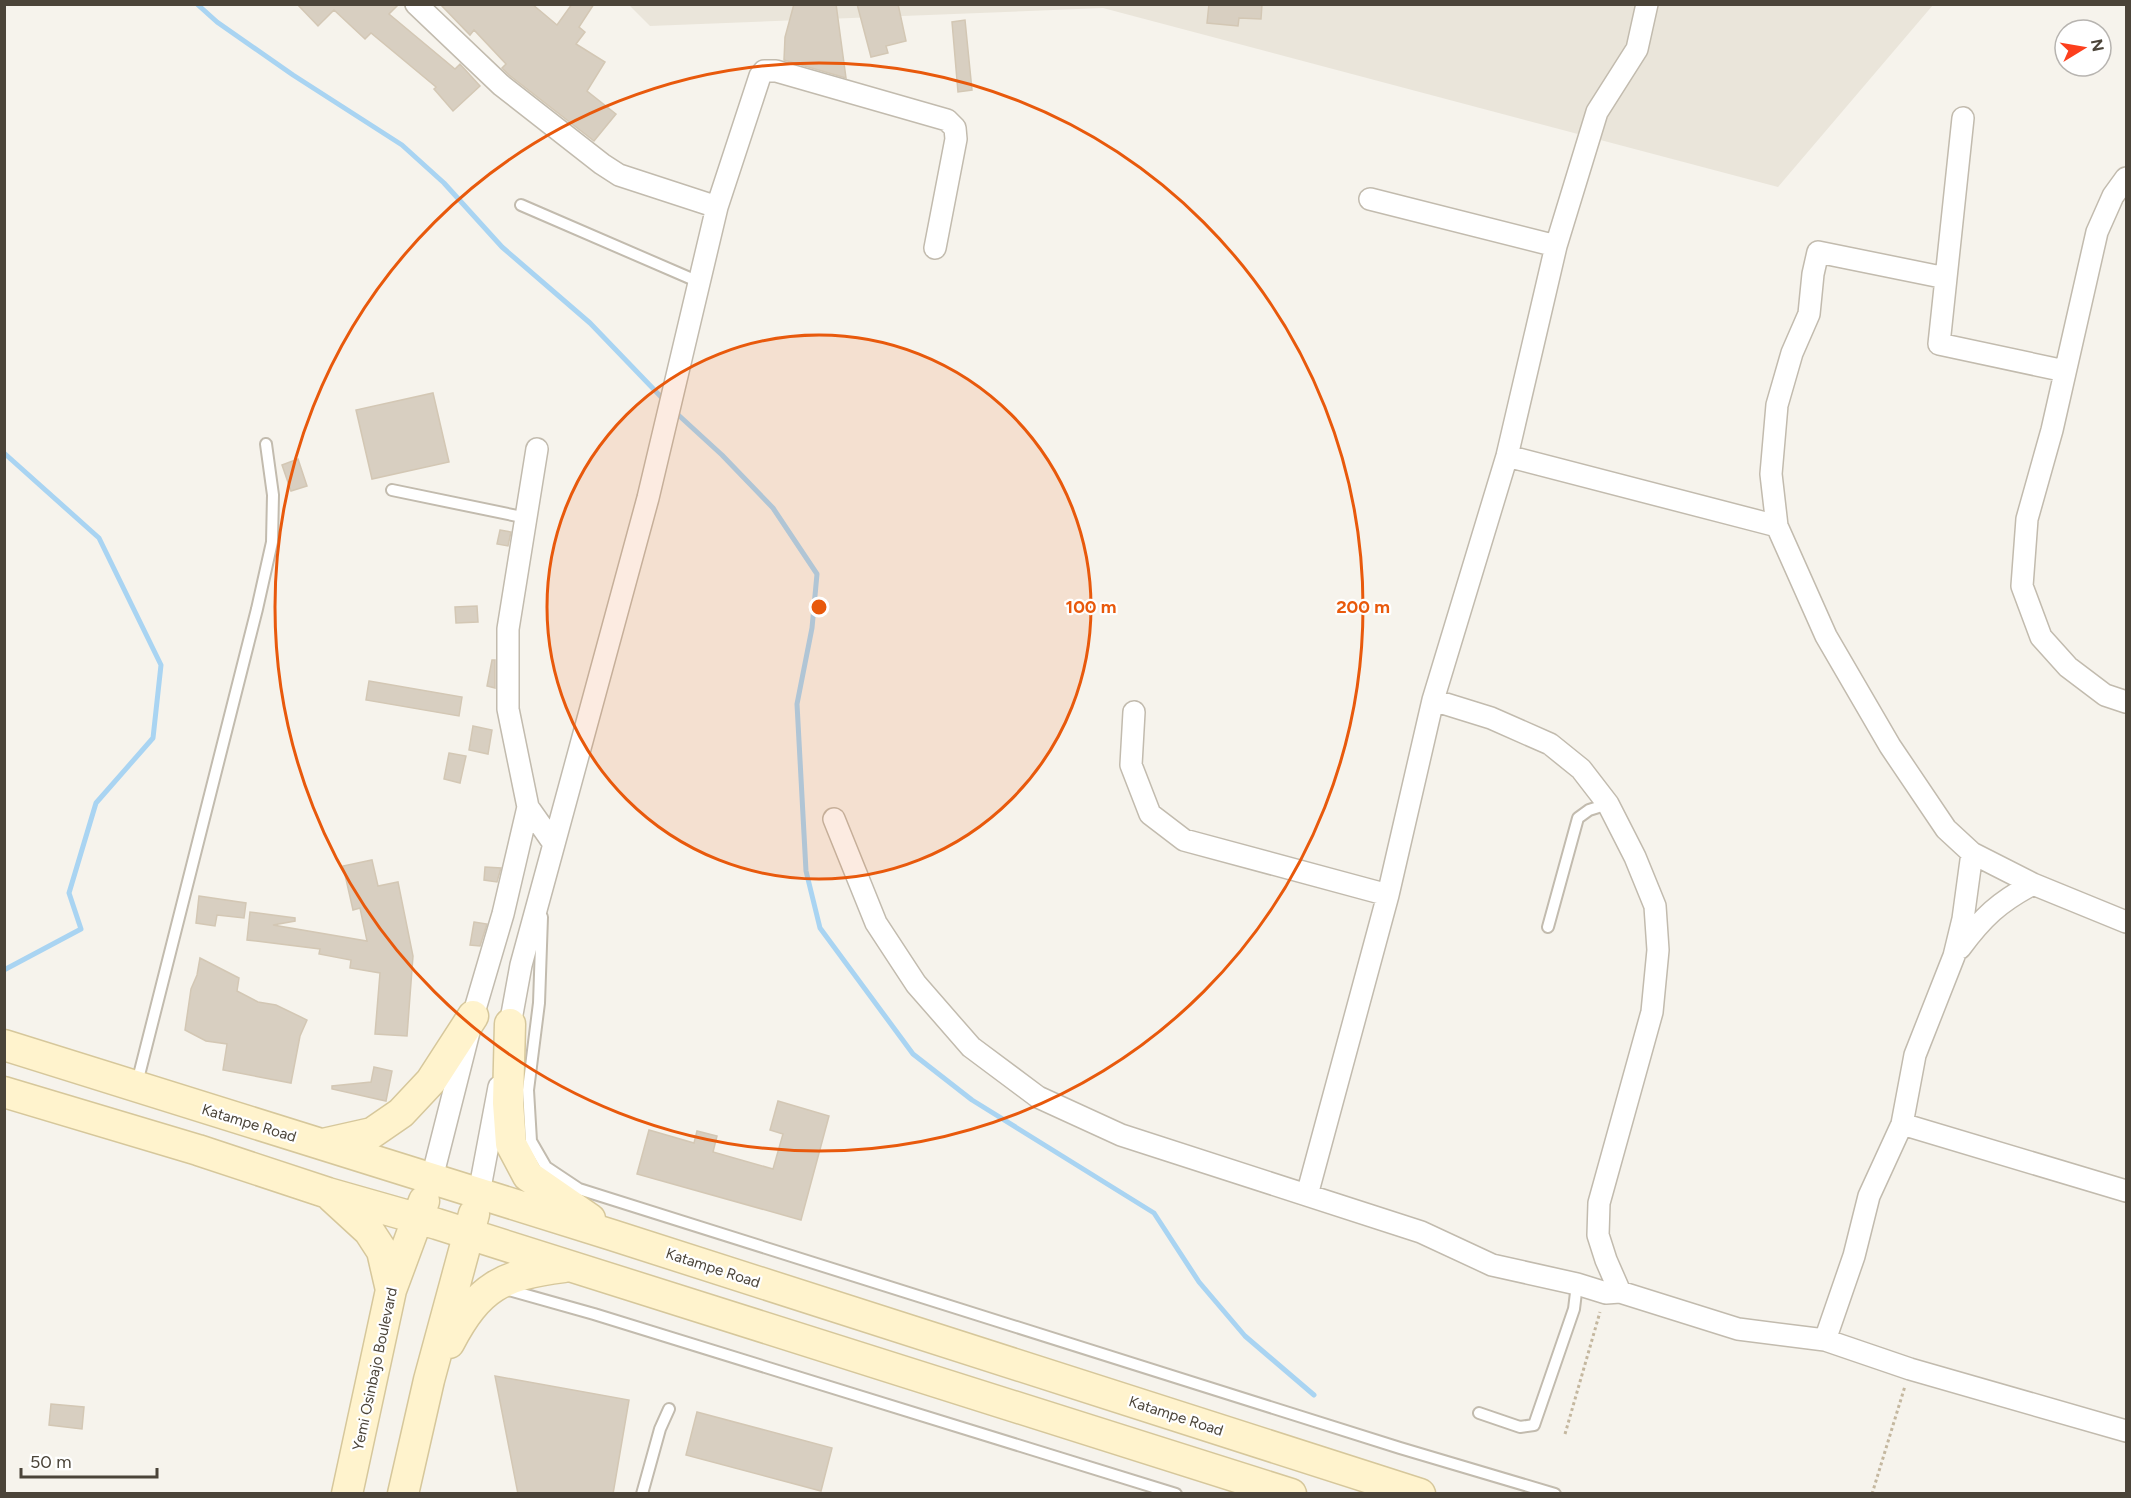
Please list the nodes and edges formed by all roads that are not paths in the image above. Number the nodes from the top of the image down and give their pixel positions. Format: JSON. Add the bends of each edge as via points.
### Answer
{"nodes":[{"id":1,"x":416,"y":4,"type":"edge"},
{"id":2,"x":1647,"y":4,"type":"edge"},
{"id":3,"x":1964,"y":118,"type":"dead end"},
{"id":4,"x":2127,"y":178,"type":"edge"},
{"id":5,"x":1370,"y":200,"type":"dead end"},
{"id":6,"x":521,"y":205,"type":"dead end"},
{"id":7,"x":717,"y":207,"type":"junction"},
{"id":8,"x":1556,"y":246,"type":"junction"},
{"id":9,"x":935,"y":248,"type":"dead end"},
{"id":10,"x":1946,"y":278,"type":"junction"},
{"id":11,"x":699,"y":282,"type":"junction"},
{"id":12,"x":2065,"y":371,"type":"junction"},
{"id":13,"x":266,"y":444,"type":"dead end"},
{"id":14,"x":537,"y":449,"type":"dead end"},
{"id":15,"x":1507,"y":456,"type":"junction"},
{"id":16,"x":392,"y":490,"type":"dead end"},
{"id":17,"x":526,"y":518,"type":"junction"},
{"id":18,"x":1777,"y":526,"type":"junction"},
{"id":19,"x":1433,"y":700,"type":"junction"},
{"id":20,"x":2127,"y":702,"type":"edge"},
{"id":21,"x":1134,"y":712,"type":"dead end"},
{"id":22,"x":1608,"y":804,"type":"junction"},
{"id":23,"x":528,"y":807,"type":"junction"},
{"id":24,"x":834,"y":819,"type":"dead end"},
{"id":25,"x":554,"y":844,"type":"junction"},
{"id":26,"x":1972,"y":853,"type":"junction"},
{"id":27,"x":2033,"y":884,"type":"junction"},
{"id":28,"x":543,"y":888,"type":"junction"},
{"id":29,"x":1388,"y":895,"type":"junction"},
{"id":30,"x":2127,"y":922,"type":"edge"},
{"id":31,"x":1548,"y":927,"type":"dead end"},
{"id":32,"x":1954,"y":956,"type":"junction"},
{"id":33,"x":473,"y":1016,"type":"junction"},
{"id":34,"x":510,"y":1024,"type":"junction"},
{"id":35,"x":4,"y":1045,"type":"edge"},
{"id":36,"x":136,"y":1087,"type":"junction"},
{"id":37,"x":4,"y":1092,"type":"edge"},
{"id":38,"x":1902,"y":1124,"type":"junction"},
{"id":39,"x":320,"y":1145,"type":"junction"},
{"id":40,"x":432,"y":1178,"type":"junction"},
{"id":41,"x":2127,"y":1191,"type":"edge"},
{"id":42,"x":328,"y":1193,"type":"junction"},
{"id":43,"x":479,"y":1193,"type":"junction"},
{"id":44,"x":1307,"y":1195,"type":"junction"},
{"id":45,"x":417,"y":1220,"type":"junction"},
{"id":46,"x":469,"y":1234,"type":"junction"},
{"id":47,"x":612,"y":1235,"type":"junction"},
{"id":48,"x":573,"y":1266,"type":"junction"},
{"id":49,"x":1577,"y":1284,"type":"junction"},
{"id":50,"x":493,"y":1286,"type":"junction"},
{"id":51,"x":391,"y":1290,"type":"junction"},
{"id":52,"x":1613,"y":1292,"type":"junction"},
{"id":53,"x":1826,"y":1340,"type":"junction"},
{"id":54,"x":429,"y":1380,"type":"junction"},
{"id":55,"x":669,"y":1409,"type":"dead end"},
{"id":56,"x":1479,"y":1413,"type":"dead end"},
{"id":57,"x":2127,"y":1431,"type":"edge"},
{"id":58,"x":347,"y":1494,"type":"edge"},
{"id":59,"x":403,"y":1494,"type":"edge"},
{"id":60,"x":642,"y":1494,"type":"edge"},
{"id":61,"x":1176,"y":1494,"type":"edge"},
{"id":62,"x":1291,"y":1494,"type":"edge"},
{"id":63,"x":1420,"y":1494,"type":"edge"},
{"id":64,"x":1555,"y":1494,"type":"edge"}],
"edges":[{"from":1,"to":7,"type":"street","via":[[501,85],[602,164],[619,175]]},
{"from":2,"to":8,"type":"street","via":[[1637,49],[1597,112]]},
{"from":3,"to":10,"type":"street"},
{"from":4,"to":12,"type":"street","via":[[2113,196],[2097,232]]},
{"from":5,"to":8,"type":"street"},
{"from":6,"to":11,"type":"lane"},
{"from":7,"to":9,"type":"street","via":[[760,76],[764,71],[776,71],[947,120],[956,128]]},
{"from":7,"to":11,"type":"street"},
{"from":8,"to":15,"type":"street"},
{"from":10,"to":12,"type":"street","via":[[1939,344]]},
{"from":10,"to":18,"type":"street","via":[[1818,252],[1809,314],[1792,353],[1777,405],[1771,474]]},
{"from":11,"to":25,"type":"street","via":[[645,509]]},
{"from":12,"to":20,"type":"street","via":[[2027,519],[2022,586],[2041,637],[2068,667],[2105,695]]},
{"from":13,"to":36,"type":"lane","via":[[273,495],[272,542]]},
{"from":14,"to":17,"type":"street"},
{"from":15,"to":18,"type":"street"},
{"from":15,"to":19,"type":"street"},
{"from":16,"to":17,"type":"lane"},
{"from":17,"to":23,"type":"street","via":[[508,629],[508,709]]},
{"from":18,"to":26,"type":"street","via":[[1826,636],[1890,746],[1946,829]]},
{"from":19,"to":22,"type":"street","via":[[1491,718],[1550,744],[1581,769]]},
{"from":19,"to":29,"type":"street"},
{"from":21,"to":29,"type":"street","via":[[1131,765],[1150,814],[1184,840]]},
{"from":22,"to":31,"type":"lane","via":[[1578,818]]},
{"from":22,"to":52,"type":"street","via":[[1655,906],[1658,950],[1652,1012],[1599,1203],[1598,1235]]},
{"from":23,"to":25,"type":"street"},
{"from":23,"to":33,"type":"street","via":[[503,914]]},
{"from":24,"to":44,"type":"street","via":[[876,923],[916,984],[971,1047],[1038,1097],[1122,1135]]},
{"from":25,"to":28,"type":"street"},
{"from":26,"to":27,"type":"street"},
{"from":26,"to":32,"type":"street"},
{"from":27,"to":30,"type":"street"},
{"from":27,"to":32,"type":"street","via":[[2008,898],[1977,925]]},
{"from":28,"to":34,"type":"street","via":[[521,965]]},
{"from":28,"to":64,"type":"lane","via":[[539,1003],[528,1090],[531,1140],[546,1167],[579,1188]]},
{"from":29,"to":44,"type":"street"},
{"from":32,"to":38,"type":"street","via":[[1915,1055]]},
{"from":33,"to":39,"type":"main road","via":[[431,1081],[401,1113],[372,1133]]},
{"from":33,"to":40,"type":"street"},
{"from":34,"to":43,"type":"street"},
{"from":34,"to":47,"type":"main road","via":[[511,1144],[528,1176]]},
{"from":35,"to":36,"type":"main road","name":"Katampe Road"},
{"from":36,"to":39,"type":"main road","name":"Katampe Road"},
{"from":37,"to":42,"type":"main road"},
{"from":38,"to":41,"type":"street"},
{"from":38,"to":53,"type":"street","via":[[1869,1196]]},
{"from":39,"to":40,"type":"main road","name":"Katampe Road"},
{"from":40,"to":43,"type":"main road","name":"Katampe Road"},
{"from":40,"to":45,"type":"main road","name":"Yemi Osinbajo Boulevard"},
{"from":42,"to":45,"type":"main road"},
{"from":42,"to":51,"type":"main road","via":[[369,1231],[382,1251]]},
{"from":43,"to":46,"type":"main road"},
{"from":43,"to":47,"type":"main road","name":"Katampe Road"},
{"from":44,"to":49,"type":"street","via":[[1420,1232],[1492,1265]]},
{"from":45,"to":46,"type":"main road"},
{"from":45,"to":51,"type":"main road","name":"Yemi Osinbajo Boulevard"},
{"from":46,"to":48,"type":"main road"},
{"from":46,"to":54,"type":"main road"},
{"from":47,"to":63,"type":"main road","name":"Katampe Road"},
{"from":48,"to":50,"type":"main road","via":[[528,1272]]},
{"from":48,"to":62,"type":"main road"},
{"from":49,"to":52,"type":"street"},
{"from":49,"to":56,"type":"lane","via":[[1574,1309],[1534,1425],[1520,1427]]},
{"from":50,"to":54,"type":"main road","via":[[471,1307]]},
{"from":50,"to":61,"type":"lane"},
{"from":51,"to":58,"type":"main road","name":"Yemi Osinbajo Boulevard"},
{"from":52,"to":53,"type":"street","via":[[1738,1329]]},
{"from":53,"to":57,"type":"street","via":[[1910,1369]]},
{"from":54,"to":59,"type":"main road"},
{"from":55,"to":60,"type":"lane"}]}
